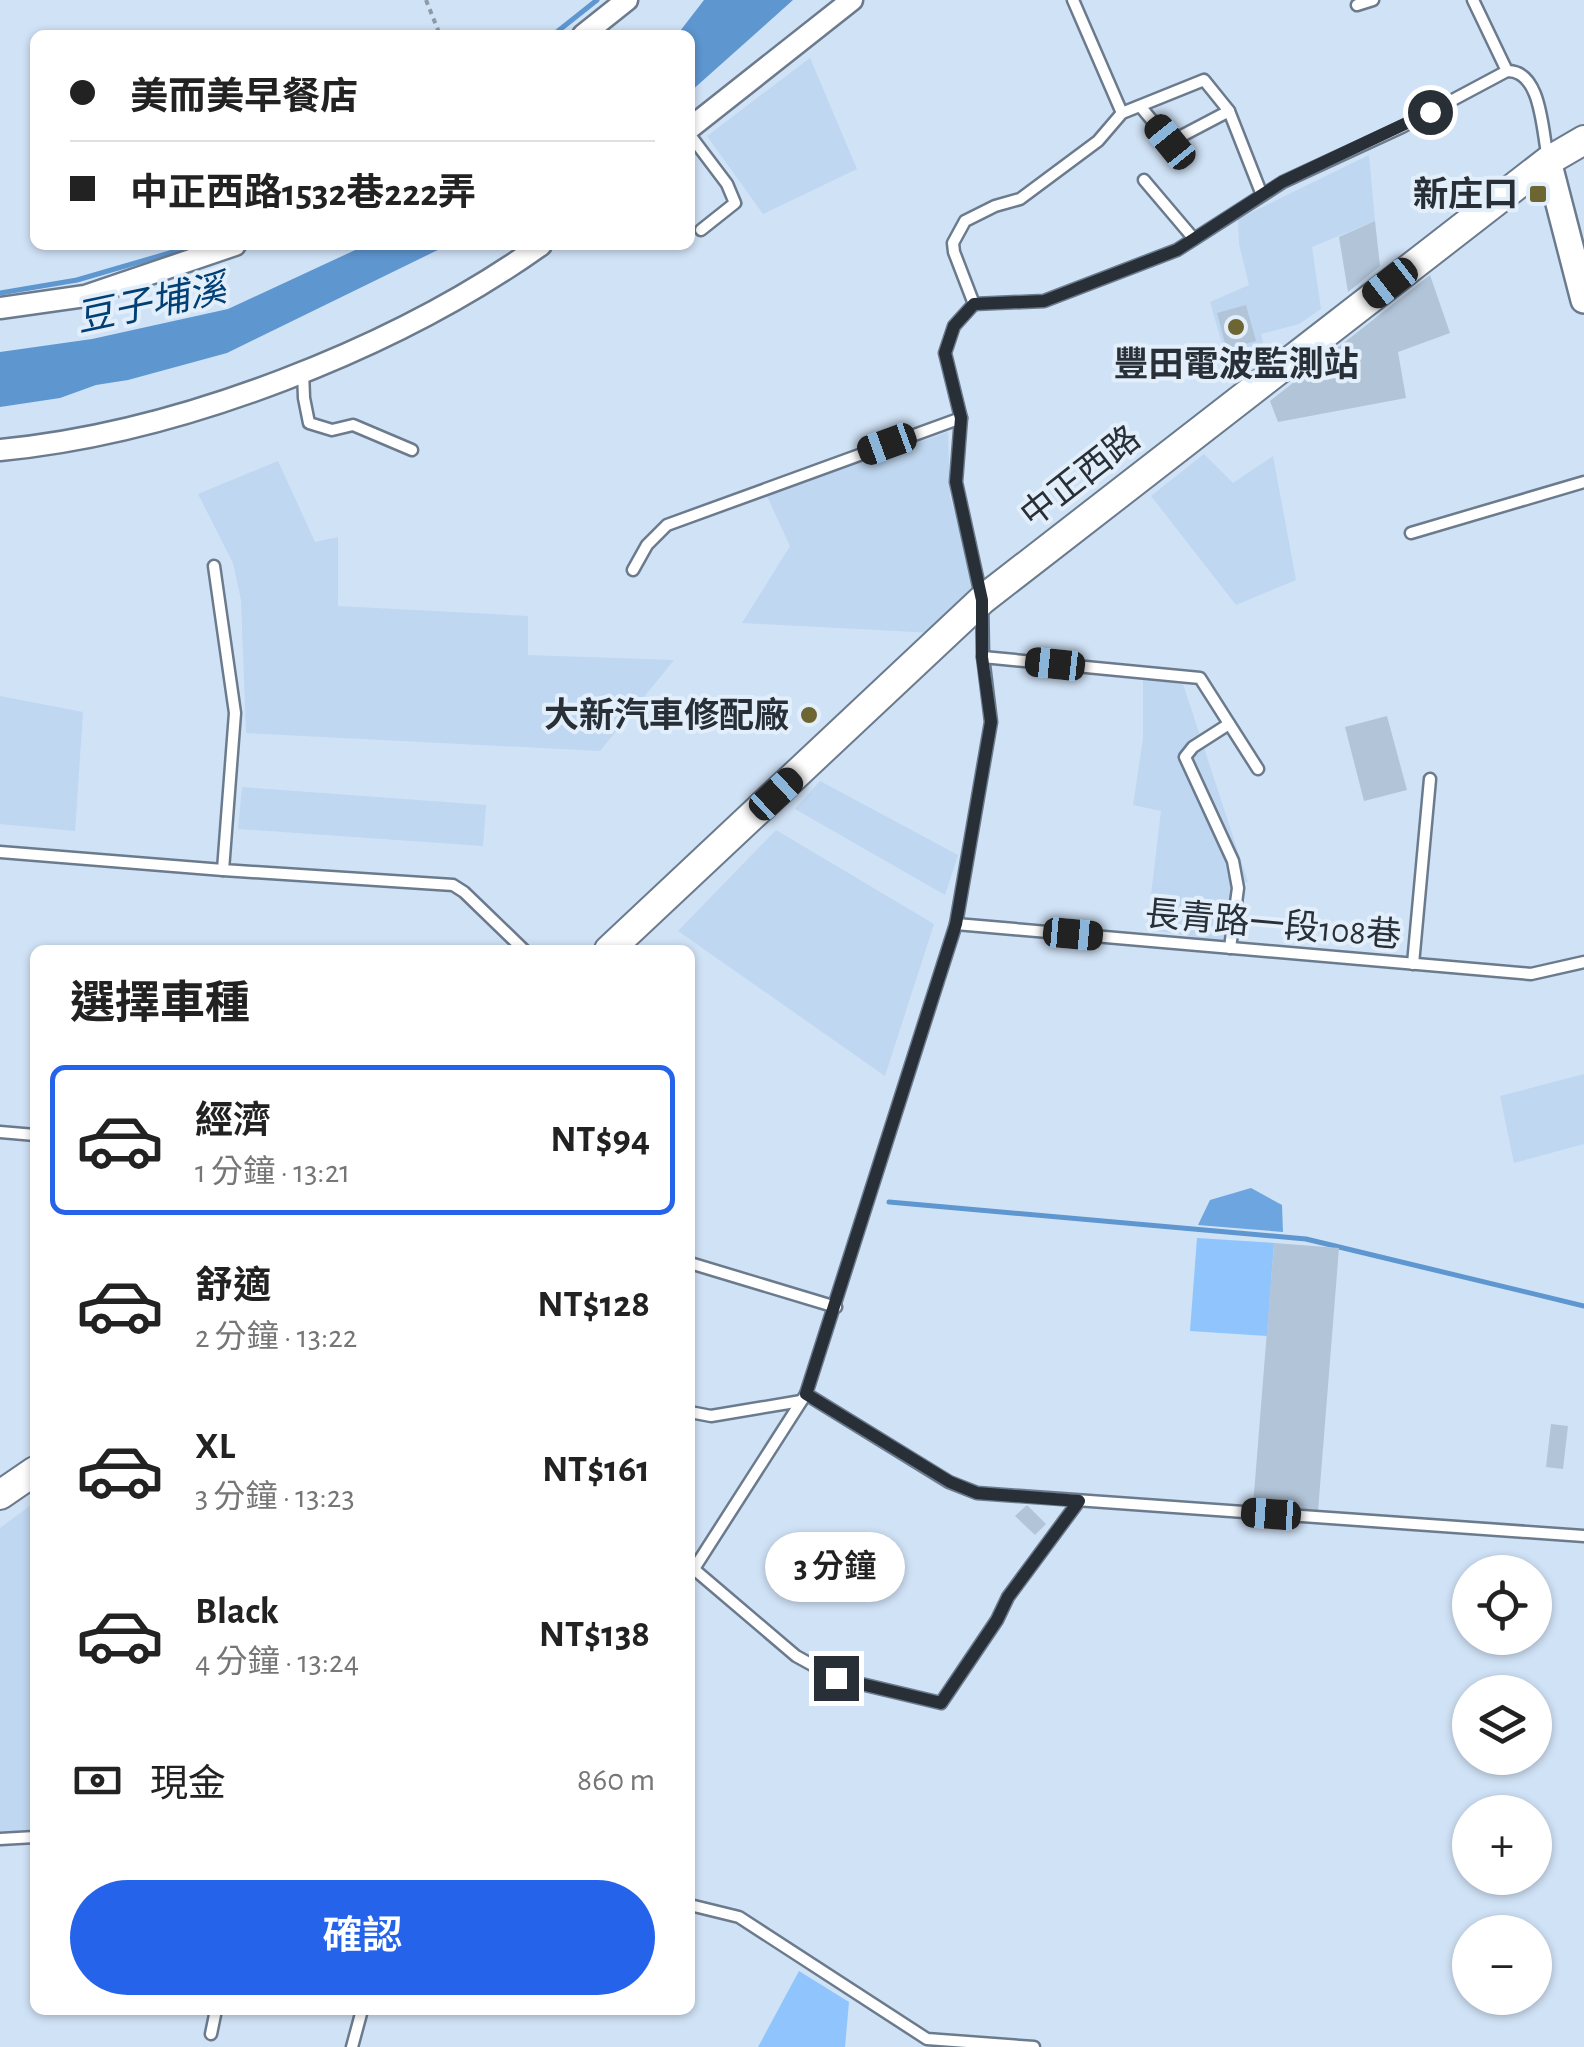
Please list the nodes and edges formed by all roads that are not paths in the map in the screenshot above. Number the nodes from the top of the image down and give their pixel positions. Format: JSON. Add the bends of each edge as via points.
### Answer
{"nodes":[{"id":1,"x":627,"y":0,"type":"edge"},
{"id":2,"x":852,"y":0,"type":"edge"},
{"id":3,"x":1073,"y":0,"type":"edge"},
{"id":4,"x":1373,"y":0,"type":"edge"},
{"id":5,"x":1473,"y":0,"type":"edge"},
{"id":6,"x":1356,"y":5,"type":"dead end"},
{"id":7,"x":589,"y":30,"type":"edge"},
{"id":8,"x":1507,"y":71,"type":"junction"},
{"id":9,"x":1140,"y":106,"type":"junction"},
{"id":10,"x":1229,"y":111,"type":"junction"},
{"id":11,"x":1122,"y":113,"type":"junction"},
{"id":12,"x":695,"y":128,"type":"edge"},
{"id":13,"x":695,"y":139,"type":"edge"},
{"id":14,"x":1584,"y":140,"type":"edge"},
{"id":15,"x":1548,"y":161,"type":"junction"},
{"id":16,"x":1144,"y":180,"type":"dead end"},
{"id":17,"x":1262,"y":195,"type":"junction"},
{"id":18,"x":702,"y":230,"type":"dead end"},
{"id":19,"x":1194,"y":238,"type":"junction"},
{"id":20,"x":220,"y":250,"type":"edge"},
{"id":21,"x":534,"y":250,"type":"edge"},
{"id":22,"x":1583,"y":294,"type":"edge"},
{"id":23,"x":974,"y":304,"type":"junction"},
{"id":24,"x":0,"y":308,"type":"edge"},
{"id":25,"x":303,"y":370,"type":"junction"},
{"id":26,"x":961,"y":418,"type":"junction"},
{"id":27,"x":0,"y":450,"type":"edge"},
{"id":28,"x":412,"y":450,"type":"dead end"},
{"id":29,"x":1584,"y":482,"type":"edge"},
{"id":30,"x":1412,"y":533,"type":"dead end"},
{"id":31,"x":214,"y":566,"type":"dead end"},
{"id":32,"x":633,"y":570,"type":"dead end"},
{"id":33,"x":982,"y":600,"type":"junction"},
{"id":34,"x":982,"y":657,"type":"junction"},
{"id":35,"x":1229,"y":724,"type":"junction"},
{"id":36,"x":1258,"y":769,"type":"dead end"},
{"id":37,"x":1430,"y":779,"type":"dead end"},
{"id":38,"x":0,"y":852,"type":"edge"},
{"id":39,"x":223,"y":870,"type":"junction"},
{"id":40,"x":956,"y":924,"type":"junction"},
{"id":41,"x":519,"y":945,"type":"edge"},
{"id":42,"x":614,"y":945,"type":"edge"},
{"id":43,"x":1230,"y":948,"type":"junction"},
{"id":44,"x":1584,"y":962,"type":"edge"},
{"id":45,"x":1413,"y":964,"type":"junction"},
{"id":46,"x":0,"y":1132,"type":"edge"},
{"id":47,"x":30,"y":1135,"type":"edge"},
{"id":48,"x":695,"y":1265,"type":"edge"},
{"id":49,"x":836,"y":1307,"type":"junction"},
{"id":50,"x":803,"y":1397,"type":"junction"},
{"id":51,"x":695,"y":1413,"type":"edge"},
{"id":52,"x":30,"y":1474,"type":"edge"},
{"id":53,"x":0,"y":1495,"type":"edge"},
{"id":54,"x":1079,"y":1501,"type":"junction"},
{"id":55,"x":1584,"y":1536,"type":"edge"},
{"id":56,"x":695,"y":1568,"type":"edge"},
{"id":57,"x":695,"y":1575,"type":"edge"},
{"id":58,"x":30,"y":1837,"type":"edge"},
{"id":59,"x":0,"y":1840,"type":"edge"},
{"id":60,"x":695,"y":1906,"type":"edge"},
{"id":61,"x":215,"y":2015,"type":"edge"},
{"id":62,"x":361,"y":2015,"type":"edge"},
{"id":63,"x":211,"y":2034,"type":"dead end"},
{"id":64,"x":352,"y":2047,"type":"edge"},
{"id":65,"x":1034,"y":2047,"type":"edge"}],
"edges":[{"from":1,"to":7,"type":"street"},
{"from":2,"to":12,"type":"street"},
{"from":3,"to":11,"type":"lane"},
{"from":4,"to":6,"type":"lane"},
{"from":5,"to":8,"type":"lane"},
{"from":8,"to":15,"type":"lane","via":[[1528,79],[1534,90]]},
{"from":8,"to":17,"type":"lane"},
{"from":9,"to":10,"type":"lane","via":[[1204,80]]},
{"from":9,"to":10,"type":"lane","via":[[1170,142]]},
{"from":9,"to":11,"type":"lane"},
{"from":10,"to":17,"type":"lane"},
{"from":11,"to":23,"type":"lane","via":[[1098,141],[1020,199],[965,221],[953,243]]},
{"from":13,"to":18,"type":"lane","via":[[735,203]]},
{"from":14,"to":15,"type":"main road","name":"中正西路"},
{"from":15,"to":22,"type":"street"},
{"from":15,"to":33,"type":"main road","name":"中正西路"},
{"from":16,"to":19,"type":"lane"},
{"from":17,"to":19,"type":"lane"},
{"from":19,"to":23,"type":"lane","via":[[1044,301]]},
{"from":20,"to":24,"type":"street","via":[[84,296]]},
{"from":21,"to":25,"type":"street","via":[[397,332]]},
{"from":23,"to":26,"type":"lane","via":[[954,326],[945,353]]},
{"from":25,"to":27,"type":"street","via":[[200,408]]},
{"from":25,"to":28,"type":"lane","via":[[309,423],[332,430],[353,425]]},
{"from":26,"to":32,"type":"lane","via":[[667,524]]},
{"from":26,"to":33,"type":"lane","via":[[956,482]]},
{"from":29,"to":30,"type":"lane"},
{"from":31,"to":39,"type":"lane","via":[[235,712]]},
{"from":33,"to":34,"type":"lane"},
{"from":33,"to":42,"type":"main road","name":"中正西路"},
{"from":34,"to":35,"type":"lane","via":[[1200,678]]},
{"from":34,"to":40,"type":"lane","via":[[991,722]]},
{"from":35,"to":36,"type":"lane"},
{"from":35,"to":43,"type":"lane","via":[[1184,756],[1233,862],[1238,888]]},
{"from":37,"to":45,"type":"lane"},
{"from":38,"to":39,"type":"lane"},
{"from":39,"to":41,"type":"lane","via":[[453,885]]},
{"from":40,"to":43,"type":"lane","name":"長青路一段108巷"},
{"from":40,"to":49,"type":"lane"},
{"from":43,"to":45,"type":"lane","name":"長青路一段108巷"},
{"from":44,"to":45,"type":"lane","name":"長青路一段108巷","via":[[1531,974]]},
{"from":46,"to":47,"type":"lane"},
{"from":48,"to":49,"type":"lane"},
{"from":49,"to":50,"type":"lane"},
{"from":50,"to":51,"type":"lane","via":[[711,1416]]},
{"from":50,"to":54,"type":"lane","via":[[977,1493]]},
{"from":50,"to":56,"type":"lane"},
{"from":52,"to":53,"type":"main road"},
{"from":54,"to":55,"type":"lane"},
{"from":54,"to":57,"type":"lane","via":[[941,1703],[836,1678],[796,1656]]},
{"from":58,"to":59,"type":"lane"},
{"from":60,"to":65,"type":"lane","via":[[739,1917],[928,2039]]},
{"from":61,"to":63,"type":"lane"},
{"from":62,"to":64,"type":"lane"}]}
